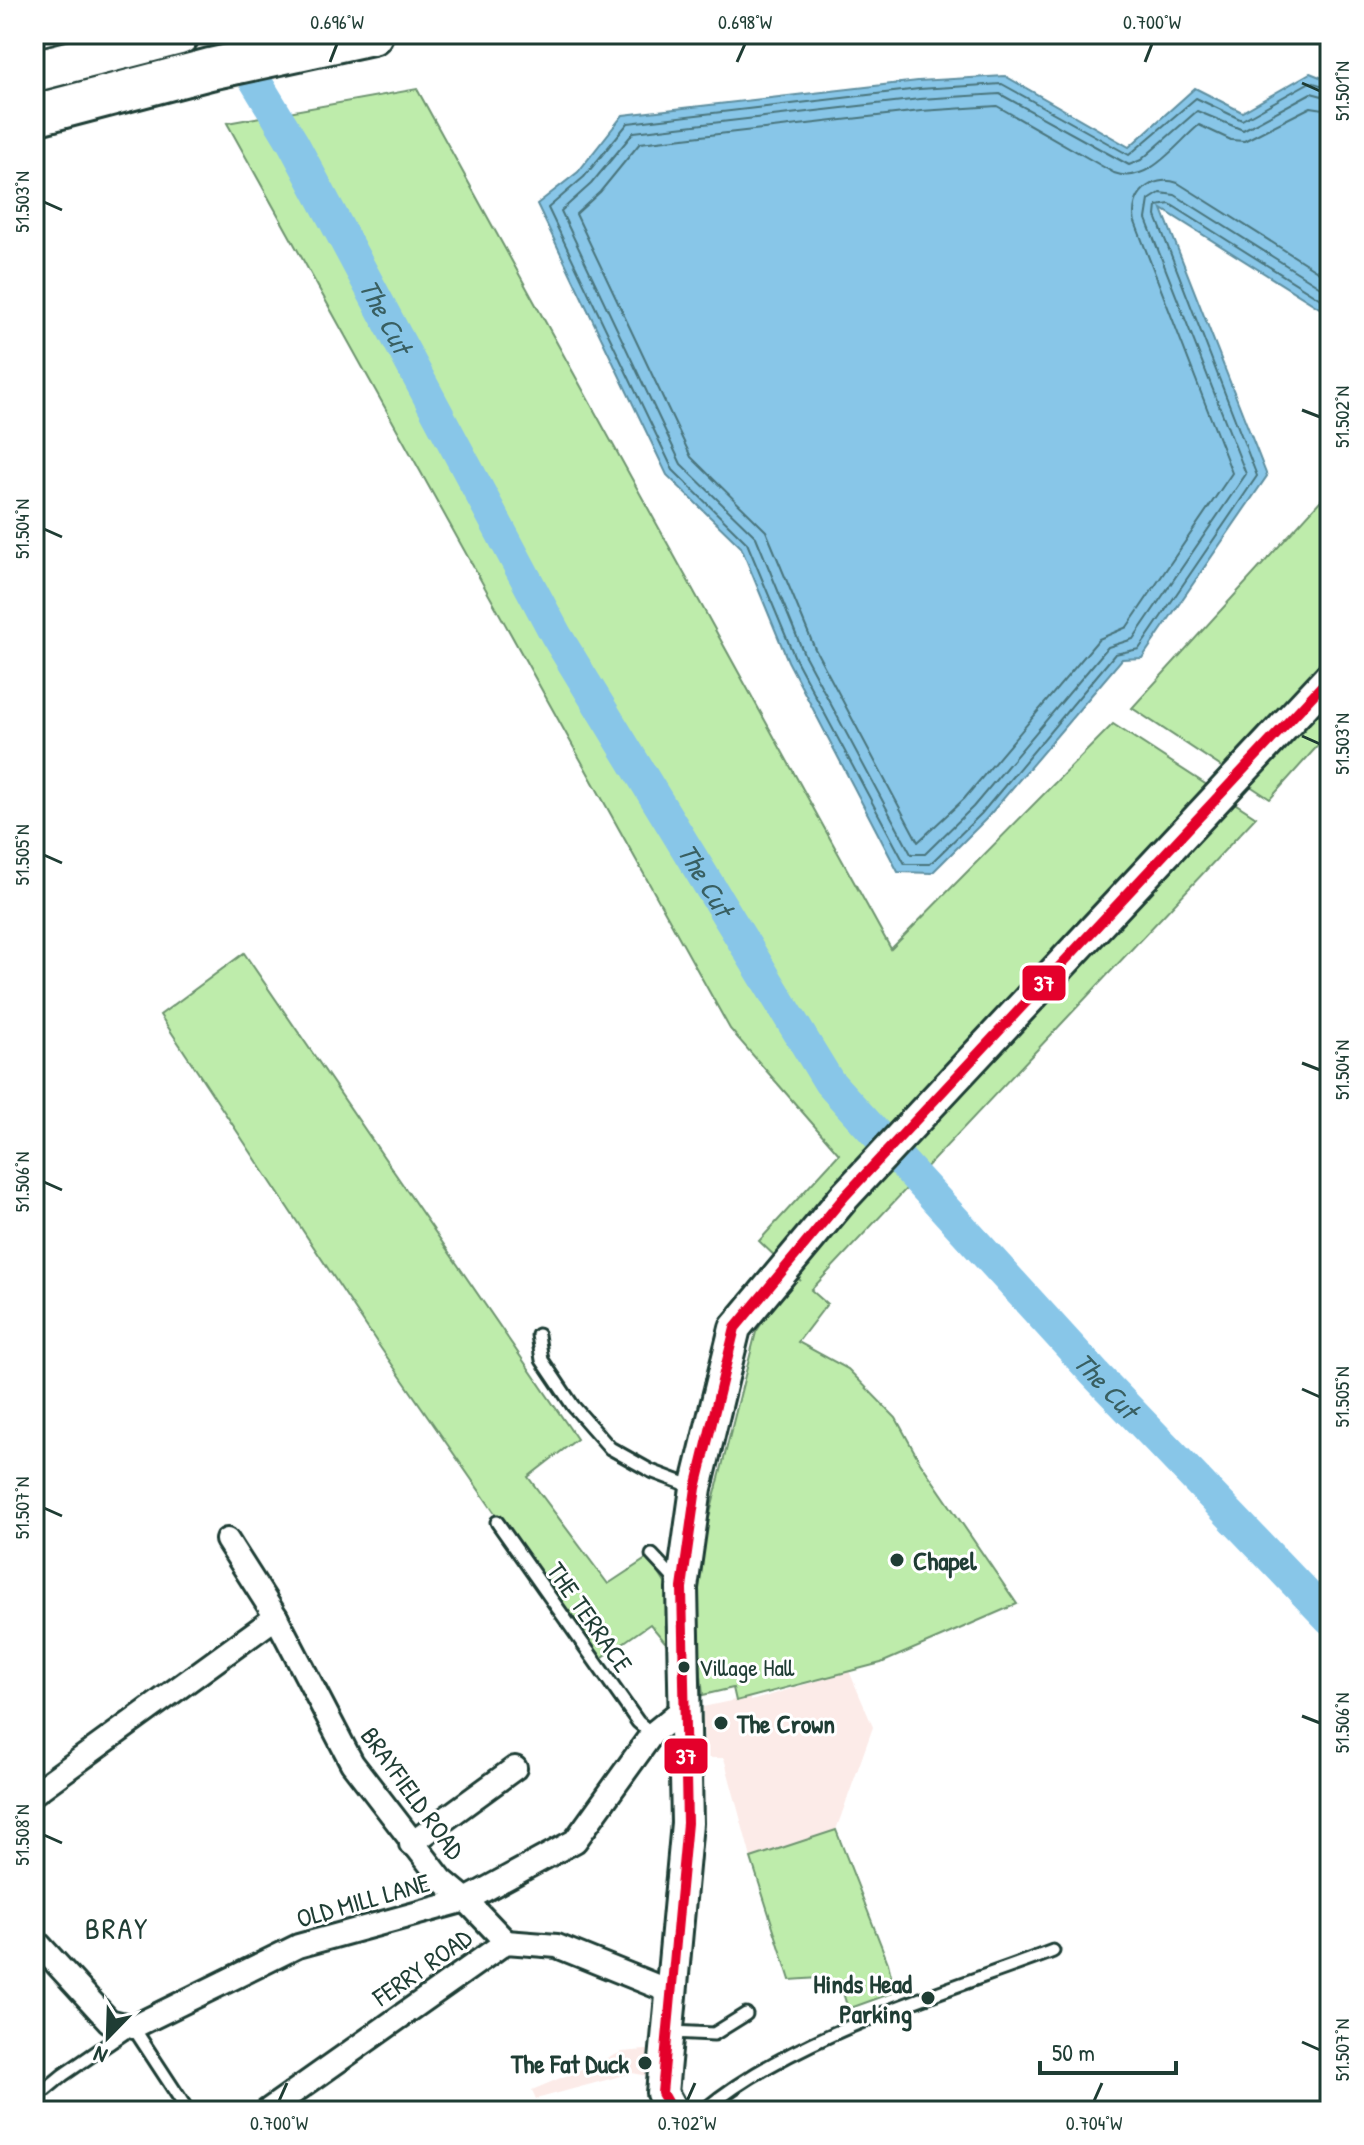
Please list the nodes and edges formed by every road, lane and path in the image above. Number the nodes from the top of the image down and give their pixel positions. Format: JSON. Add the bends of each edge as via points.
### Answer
{"nodes":[{"id":1,"x":179,"y":34,"type":"edge"},
{"id":2,"x":372,"y":34,"type":"edge"},
{"id":3,"x":34,"y":71,"type":"edge"},
{"id":4,"x":34,"y":115,"type":"edge"},
{"id":5,"x":1330,"y":677,"type":"edge"},
{"id":6,"x":538,"y":1335,"type":"dead end"},
{"id":7,"x":696,"y":1488,"type":"junction"},
{"id":8,"x":497,"y":1522,"type":"dead end"},
{"id":9,"x":227,"y":1540,"type":"dead end"},
{"id":10,"x":652,"y":1555,"type":"dead end"},
{"id":11,"x":682,"y":1588,"type":"junction"},
{"id":12,"x":276,"y":1617,"type":"junction"},
{"id":13,"x":684,"y":1708,"type":"junction"},
{"id":14,"x":652,"y":1734,"type":"junction"},
{"id":15,"x":515,"y":1768,"type":"dead end"},
{"id":16,"x":34,"y":1793,"type":"edge"},
{"id":17,"x":411,"y":1844,"type":"junction"},
{"id":18,"x":466,"y":1900,"type":"junction"},
{"id":19,"x":34,"y":1939,"type":"edge"},
{"id":20,"x":506,"y":1942,"type":"junction"},
{"id":21,"x":1053,"y":1951,"type":"dead end"},
{"id":22,"x":671,"y":1992,"type":"junction"},
{"id":23,"x":746,"y":2014,"type":"dead end"},
{"id":24,"x":133,"y":2027,"type":"junction"},
{"id":25,"x":666,"y":2032,"type":"junction"},
{"id":26,"x":34,"y":2099,"type":"edge"},
{"id":27,"x":663,"y":2105,"type":"edge"},
{"id":28,"x":188,"y":2111,"type":"edge"},
{"id":29,"x":267,"y":2111,"type":"edge"},
{"id":30,"x":703,"y":2111,"type":"edge"}],
"edges":[{"from":1,"to":3,"type":"highway"},
{"from":2,"to":4,"type":"highway"},
{"from":5,"to":7,"type":"main road","via":[[845,1196],[735,1328]]},
{"from":6,"to":7,"type":"lane","via":[[542,1360],[610,1448]]},
{"from":7,"to":11,"type":"main road"},
{"from":8,"to":14,"type":"lane","name":"THE TERRACE","via":[[638,1722]]},
{"from":9,"to":12,"type":"street","name":"BRAYFIELD ROAD"},
{"from":10,"to":11,"type":"lane"},
{"from":11,"to":13,"type":"main road"},
{"from":12,"to":16,"type":"street"},
{"from":12,"to":17,"type":"street","name":"BRAYFIELD ROAD","via":[[352,1763]]},
{"from":13,"to":14,"type":"street","name":"OLD MILL LANE"},
{"from":13,"to":22,"type":"main road","via":[[687,1823]]},
{"from":14,"to":18,"type":"street","name":"OLD MILL LANE","via":[[575,1841]]},
{"from":15,"to":17,"type":"street"},
{"from":17,"to":18,"type":"street","name":"BRAYFIELD ROAD"},
{"from":18,"to":20,"type":"street","name":"BRAYFIELD ROAD"},
{"from":18,"to":24,"type":"street","name":"OLD MILL LANE","via":[[298,1946]]},
{"from":19,"to":24,"type":"street","via":[[109,2021]]},
{"from":20,"to":22,"type":"street","name":"FERRY ROAD","via":[[557,1946]]},
{"from":20,"to":29,"type":"street","name":"FERRY ROAD"},
{"from":21,"to":30,"type":"lane","via":[[827,2036],[723,2094]]},
{"from":22,"to":25,"type":"main road"},
{"from":23,"to":25,"type":"lane","via":[[714,2034]]},
{"from":24,"to":26,"type":"lane"},
{"from":24,"to":28,"type":"lane"},
{"from":25,"to":27,"type":"main road"}]}
